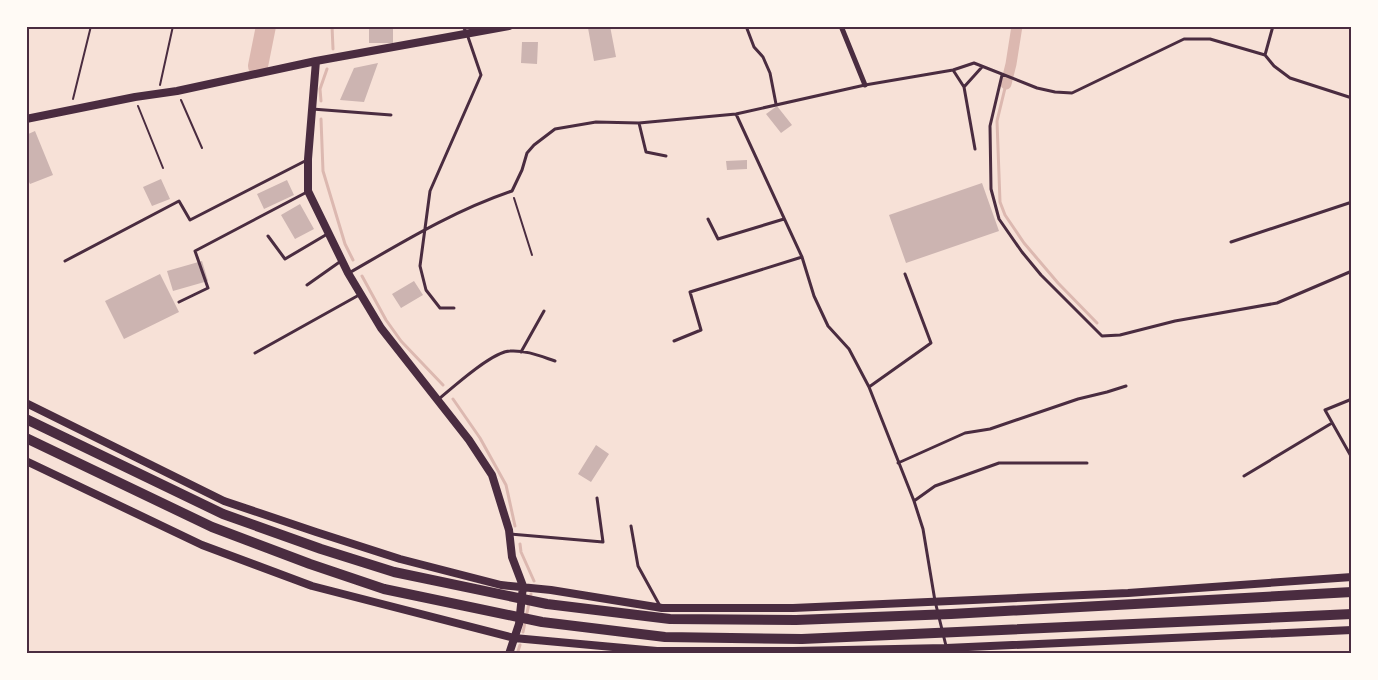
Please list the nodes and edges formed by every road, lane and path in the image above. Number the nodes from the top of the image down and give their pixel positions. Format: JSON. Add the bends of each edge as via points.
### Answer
{"nodes":[{"id":1,"x":91,"y":26,"type":"edge"},
{"id":2,"x":173,"y":26,"type":"edge"},
{"id":3,"x":463,"y":26,"type":"edge"},
{"id":4,"x":509,"y":26,"type":"edge"},
{"id":5,"x":746,"y":26,"type":"edge"},
{"id":6,"x":841,"y":26,"type":"edge"},
{"id":7,"x":1274,"y":26,"type":"edge"},
{"id":8,"x":467,"y":34,"type":"junction"},
{"id":9,"x":1264,"y":55,"type":"junction"},
{"id":10,"x":316,"y":61,"type":"junction"},
{"id":11,"x":982,"y":66,"type":"junction"},
{"id":12,"x":953,"y":70,"type":"junction"},
{"id":13,"x":1002,"y":75,"type":"junction"},
{"id":14,"x":865,"y":85,"type":"junction"},
{"id":15,"x":964,"y":87,"type":"junction"},
{"id":16,"x":177,"y":91,"type":"junction"},
{"id":17,"x":158,"y":94,"type":"junction"},
{"id":18,"x":135,"y":97,"type":"junction"},
{"id":19,"x":1352,"y":98,"type":"edge"},
{"id":20,"x":776,"y":104,"type":"junction"},
{"id":21,"x":311,"y":109,"type":"junction"},
{"id":22,"x":70,"y":110,"type":"junction"},
{"id":23,"x":736,"y":114,"type":"junction"},
{"id":24,"x":392,"y":115,"type":"dead end"},
{"id":25,"x":26,"y":119,"type":"edge"},
{"id":26,"x":639,"y":124,"type":"junction"},
{"id":27,"x":202,"y":148,"type":"dead end"},
{"id":28,"x":975,"y":149,"type":"dead end"},
{"id":29,"x":666,"y":156,"type":"dead end"},
{"id":30,"x":308,"y":159,"type":"junction"},
{"id":31,"x":163,"y":168,"type":"dead end"},
{"id":32,"x":308,"y":191,"type":"junction"},
{"id":33,"x":512,"y":191,"type":"junction"},
{"id":34,"x":1352,"y":202,"type":"edge"},
{"id":35,"x":708,"y":219,"type":"dead end"},
{"id":36,"x":784,"y":219,"type":"junction"},
{"id":37,"x":426,"y":228,"type":"junction"},
{"id":38,"x":329,"y":233,"type":"junction"},
{"id":39,"x":268,"y":236,"type":"dead end"},
{"id":40,"x":1231,"y":242,"type":"dead end"},
{"id":41,"x":532,"y":255,"type":"dead end"},
{"id":42,"x":802,"y":257,"type":"junction"},
{"id":43,"x":342,"y":260,"type":"junction"},
{"id":44,"x":65,"y":261,"type":"dead end"},
{"id":45,"x":1352,"y":271,"type":"edge"},
{"id":46,"x":348,"y":273,"type":"junction"},
{"id":47,"x":905,"y":274,"type":"dead end"},
{"id":48,"x":307,"y":285,"type":"dead end"},
{"id":49,"x":360,"y":294,"type":"junction"},
{"id":50,"x":179,"y":302,"type":"dead end"},
{"id":51,"x":454,"y":308,"type":"dead end"},
{"id":52,"x":544,"y":311,"type":"dead end"},
{"id":53,"x":674,"y":341,"type":"dead end"},
{"id":54,"x":521,"y":352,"type":"junction"},
{"id":55,"x":255,"y":353,"type":"dead end"},
{"id":56,"x":555,"y":361,"type":"dead end"},
{"id":57,"x":1126,"y":386,"type":"dead end"},
{"id":58,"x":869,"y":387,"type":"junction"},
{"id":59,"x":1352,"y":399,"type":"edge"},
{"id":60,"x":439,"y":400,"type":"junction"},
{"id":61,"x":26,"y":403,"type":"edge"},
{"id":62,"x":26,"y":419,"type":"edge"},
{"id":63,"x":1332,"y":423,"type":"junction"},
{"id":64,"x":26,"y":438,"type":"edge"},
{"id":65,"x":1352,"y":458,"type":"edge"},
{"id":66,"x":26,"y":461,"type":"edge"},
{"id":67,"x":898,"y":463,"type":"junction"},
{"id":68,"x":1088,"y":463,"type":"dead end"},
{"id":69,"x":1244,"y":476,"type":"dead end"},
{"id":70,"x":596,"y":498,"type":"dead end"},
{"id":71,"x":914,"y":501,"type":"junction"},
{"id":72,"x":631,"y":526,"type":"dead end"},
{"id":73,"x":510,"y":534,"type":"junction"},
{"id":74,"x":1352,"y":577,"type":"edge"},
{"id":75,"x":523,"y":586,"type":"junction"},
{"id":76,"x":1352,"y":592,"type":"edge"},
{"id":77,"x":935,"y":601,"type":"junction"},
{"id":78,"x":662,"y":608,"type":"junction"},
{"id":79,"x":1352,"y":614,"type":"edge"},
{"id":80,"x":1352,"y":630,"type":"edge"},
{"id":81,"x":514,"y":638,"type":"junction"},
{"id":82,"x":947,"y":651,"type":"edge"},
{"id":83,"x":509,"y":654,"type":"edge"}],
"edges":[{"from":1,"to":22,"type":"path"},
{"from":2,"to":17,"type":"path"},
{"from":3,"to":8,"type":"lane"},
{"from":4,"to":8,"type":"street"},
{"from":5,"to":20,"type":"lane","via":[[770,73]]},
{"from":6,"to":14,"type":"street"},
{"from":7,"to":9,"type":"lane"},
{"from":8,"to":10,"type":"street"},
{"from":8,"to":37,"type":"lane","via":[[481,75],[430,190]]},
{"from":9,"to":13,"type":"lane","via":[[1210,39],[1184,39],[1072,93],[1037,88]]},
{"from":9,"to":19,"type":"lane","via":[[1290,78]]},
{"from":10,"to":16,"type":"street"},
{"from":10,"to":21,"type":"street"},
{"from":11,"to":12,"type":"lane","via":[[974,63]]},
{"from":11,"to":13,"type":"lane"},
{"from":11,"to":15,"type":"lane"},
{"from":12,"to":14,"type":"lane"},
{"from":12,"to":15,"type":"lane"},
{"from":13,"to":45,"type":"lane","via":[[990,126],[991,189],[999,219],[1041,275],[1102,336],[1278,303]]},
{"from":14,"to":20,"type":"lane"},
{"from":15,"to":28,"type":"lane"},
{"from":16,"to":17,"type":"street"},
{"from":16,"to":27,"type":"path"},
{"from":17,"to":18,"type":"street"},
{"from":18,"to":22,"type":"street"},
{"from":18,"to":31,"type":"path"},
{"from":20,"to":23,"type":"lane"},
{"from":21,"to":24,"type":"lane"},
{"from":21,"to":30,"type":"street"},
{"from":22,"to":25,"type":"street"},
{"from":23,"to":26,"type":"lane"},
{"from":23,"to":36,"type":"lane"},
{"from":26,"to":29,"type":"lane","via":[[646,152]]},
{"from":26,"to":33,"type":"lane","via":[[596,122],[555,129],[527,153]]},
{"from":30,"to":32,"type":"street"},
{"from":30,"to":44,"type":"lane","via":[[190,220],[179,201]]},
{"from":32,"to":38,"type":"street"},
{"from":32,"to":50,"type":"lane","via":[[195,251],[208,288]]},
{"from":33,"to":37,"type":"lane"},
{"from":33,"to":41,"type":"path"},
{"from":34,"to":40,"type":"lane"},
{"from":35,"to":36,"type":"lane","via":[[718,239]]},
{"from":36,"to":42,"type":"lane"},
{"from":37,"to":46,"type":"lane"},
{"from":37,"to":51,"type":"lane","via":[[420,266],[426,290],[440,308]]},
{"from":38,"to":39,"type":"lane","via":[[286,260]]},
{"from":38,"to":43,"type":"street"},
{"from":42,"to":53,"type":"lane","via":[[690,292],[701,330]]},
{"from":42,"to":58,"type":"lane","via":[[814,296],[828,326],[848,350]]},
{"from":43,"to":46,"type":"street"},
{"from":43,"to":48,"type":"lane"},
{"from":46,"to":49,"type":"street"},
{"from":47,"to":58,"type":"lane","via":[[931,343]]},
{"from":49,"to":55,"type":"lane"},
{"from":49,"to":60,"type":"street","via":[[381,328]]},
{"from":52,"to":54,"type":"lane"},
{"from":54,"to":56,"type":"lane"},
{"from":54,"to":60,"type":"lane","via":[[507,351],[489,360]]},
{"from":57,"to":67,"type":"lane","via":[[1078,398],[990,429],[965,433]]},
{"from":58,"to":67,"type":"lane"},
{"from":59,"to":63,"type":"lane","via":[[1326,410]]},
{"from":60,"to":73,"type":"street","via":[[492,475]]},
{"from":61,"to":75,"type":"street","via":[[224,501],[400,559],[501,585]]},
{"from":62,"to":76,"type":"highway","via":[[223,514],[321,549],[394,572],[547,604],[670,619],[796,620]]},
{"from":63,"to":65,"type":"lane"},
{"from":63,"to":69,"type":"lane"},
{"from":64,"to":79,"type":"highway","via":[[212,527],[310,564],[384,589],[542,622],[665,637],[802,639]]},
{"from":66,"to":81,"type":"street","via":[[202,545],[312,586]]},
{"from":67,"to":71,"type":"lane"},
{"from":68,"to":71,"type":"lane","via":[[999,463],[935,486]]},
{"from":70,"to":73,"type":"lane","via":[[603,542]]},
{"from":71,"to":77,"type":"lane","via":[[923,529]]},
{"from":72,"to":78,"type":"lane","via":[[638,566]]},
{"from":73,"to":75,"type":"street","via":[[512,557]]},
{"from":74,"to":77,"type":"street","via":[[1128,593]]},
{"from":75,"to":78,"type":"street"},
{"from":75,"to":81,"type":"street","via":[[519,624]]},
{"from":77,"to":78,"type":"street","via":[[792,608]]},
{"from":77,"to":82,"type":"lane"},
{"from":80,"to":82,"type":"street"},
{"from":81,"to":82,"type":"street","via":[[657,650]]},
{"from":81,"to":83,"type":"street"}]}
